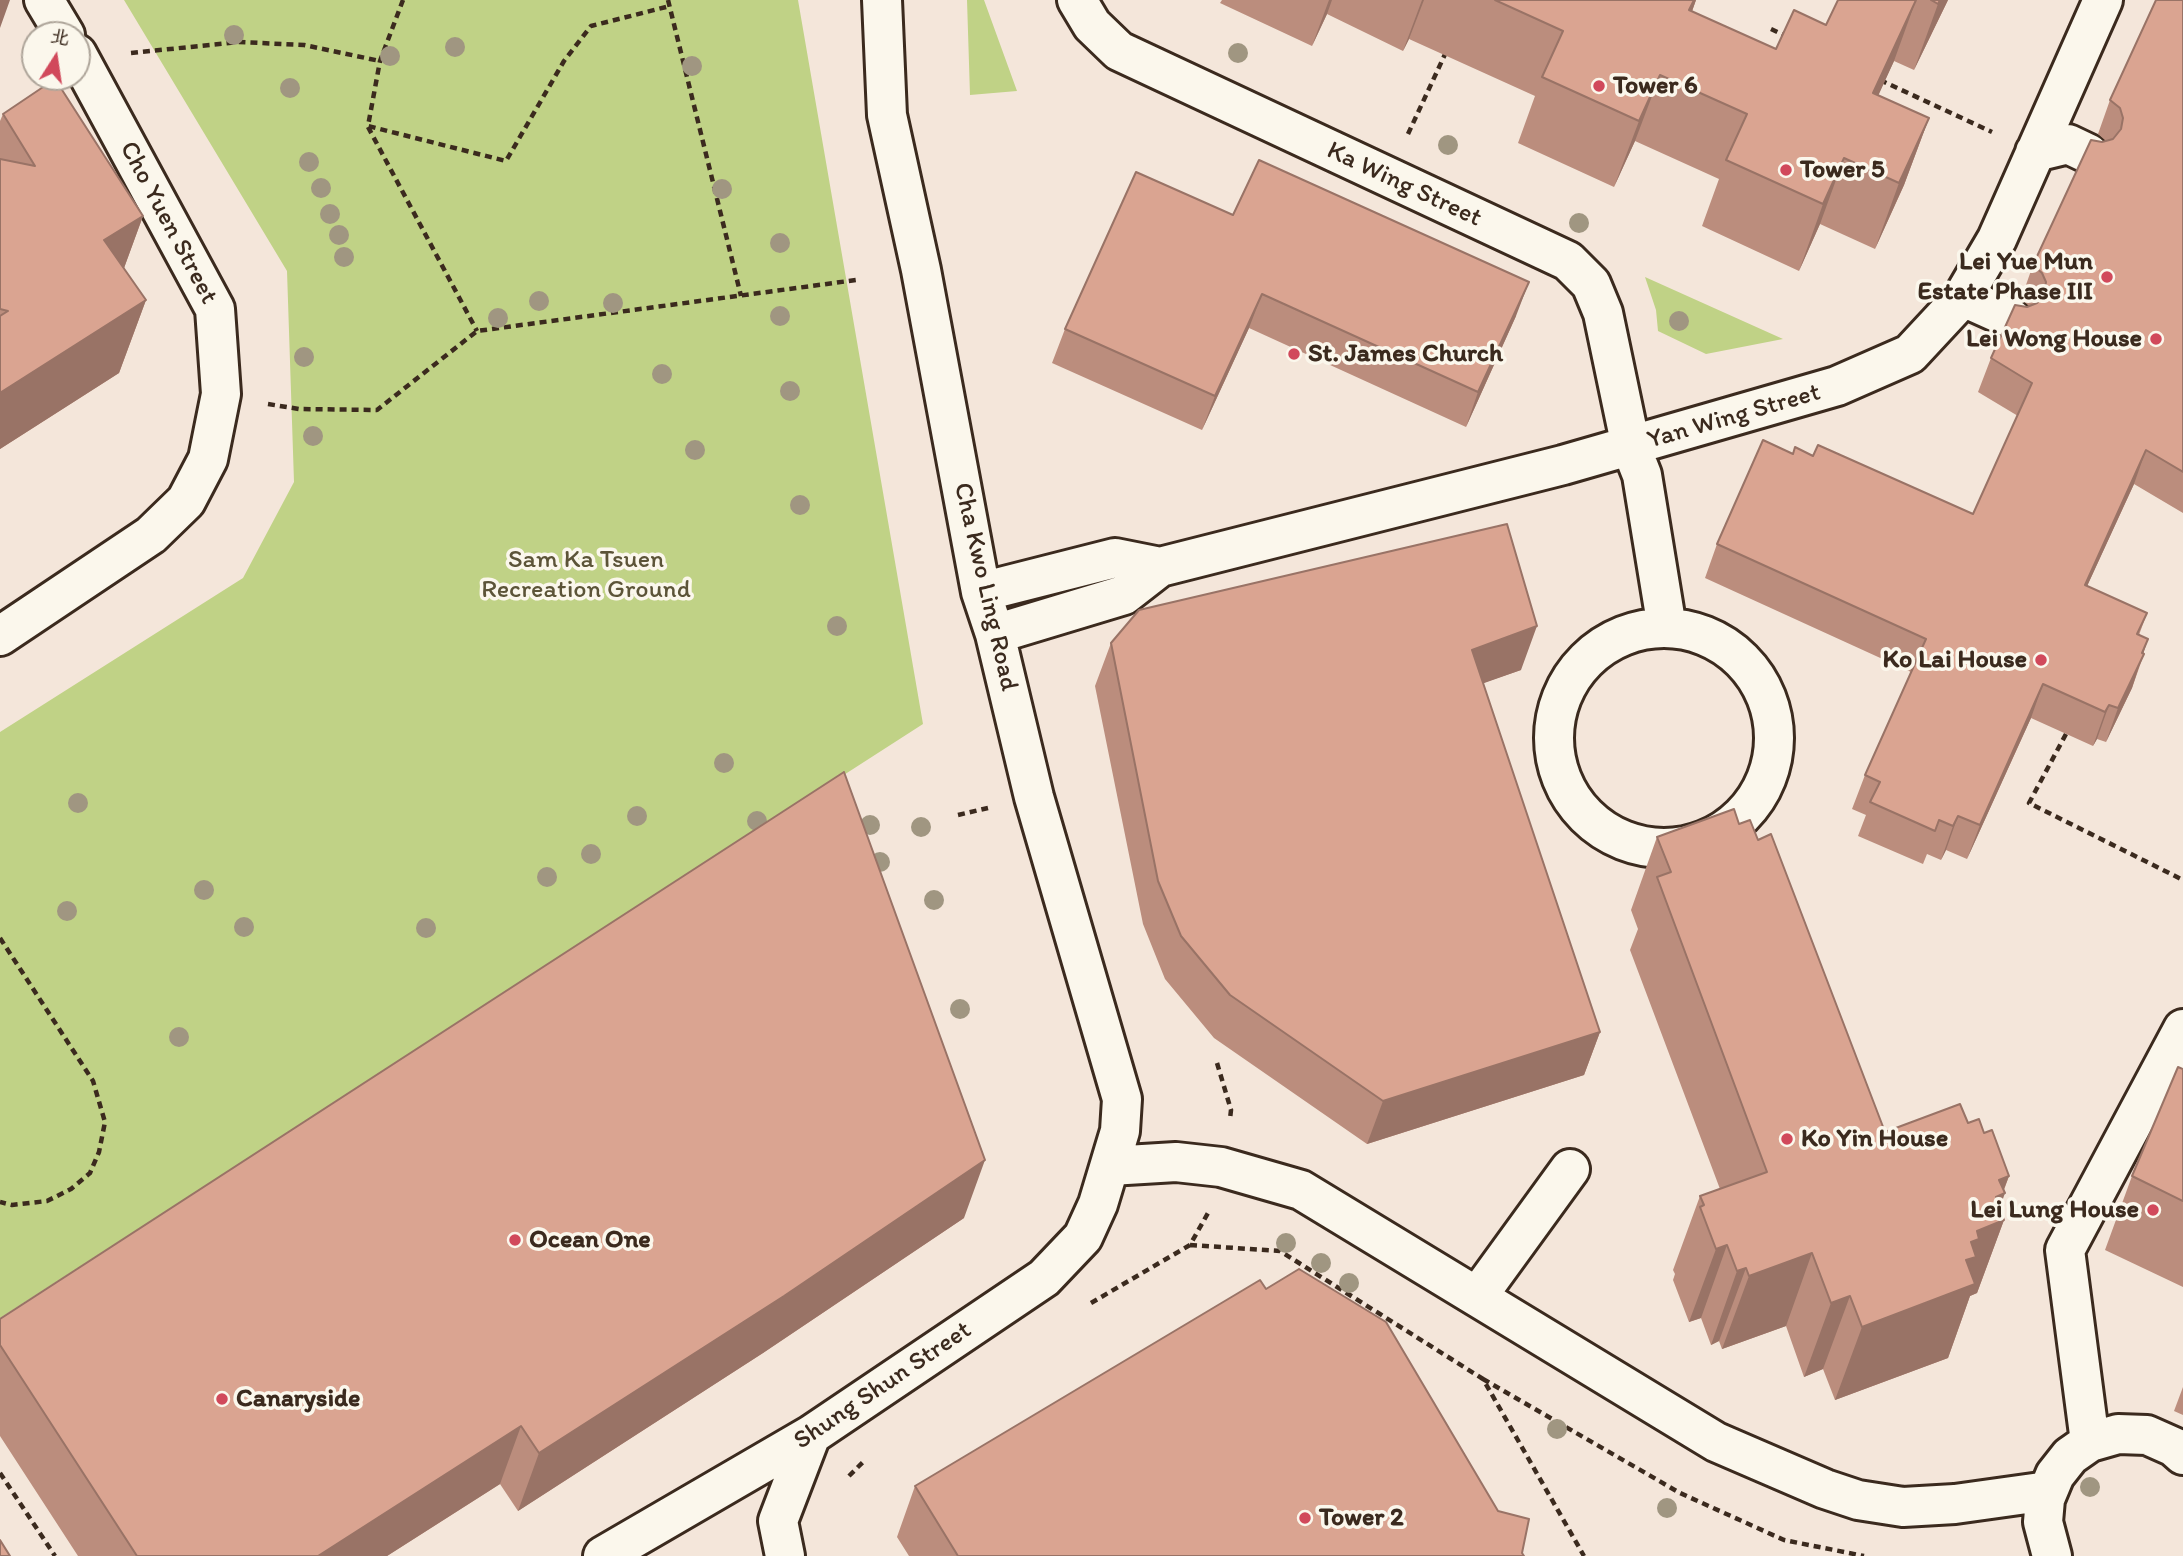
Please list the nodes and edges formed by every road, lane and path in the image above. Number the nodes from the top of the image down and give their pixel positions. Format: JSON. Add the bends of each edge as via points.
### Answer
{"nodes":[{"id":1,"x":44,"y":0,"type":"edge"},
{"id":2,"x":403,"y":0,"type":"edge"},
{"id":3,"x":882,"y":0,"type":"edge"},
{"id":4,"x":1077,"y":0,"type":"edge"},
{"id":5,"x":2103,"y":0,"type":"edge"},
{"id":6,"x":669,"y":3,"type":"edge"},
{"id":7,"x":57,"y":21,"type":"edge"},
{"id":8,"x":1771,"y":29,"type":"dead end"},
{"id":9,"x":1797,"y":41,"type":"edge"},
{"id":10,"x":1448,"y":48,"type":"dead end"},
{"id":11,"x":124,"y":54,"type":"dead end"},
{"id":12,"x":380,"y":61,"type":"junction"},
{"id":13,"x":1872,"y":76,"type":"edge"},
{"id":14,"x":91,"y":80,"type":"edge"},
{"id":15,"x":368,"y":126,"type":"junction"},
{"id":16,"x":1999,"y":135,"type":"dead end"},
{"id":17,"x":1404,"y":142,"type":"dead end"},
{"id":18,"x":2035,"y":152,"type":"junction"},
{"id":19,"x":2089,"y":154,"type":"edge"},
{"id":20,"x":856,"y":280,"type":"dead end"},
{"id":21,"x":741,"y":296,"type":"junction"},
{"id":22,"x":1963,"y":297,"type":"junction"},
{"id":23,"x":2012,"y":319,"type":"edge"},
{"id":24,"x":477,"y":331,"type":"junction"},
{"id":25,"x":257,"y":401,"type":"dead end"},
{"id":26,"x":1631,"y":447,"type":"junction"},
{"id":27,"x":1160,"y":567,"type":"junction"},
{"id":28,"x":981,"y":592,"type":"junction"},
{"id":29,"x":1667,"y":628,"type":"junction"},
{"id":30,"x":995,"y":634,"type":"junction"},
{"id":31,"x":0,"y":636,"type":"edge"},
{"id":32,"x":2066,"y":734,"type":"edge"},
{"id":33,"x":2183,"y":880,"type":"edge"},
{"id":34,"x":0,"y":938,"type":"edge"},
{"id":35,"x":2183,"y":1029,"type":"edge"},
{"id":36,"x":1110,"y":1166,"type":"junction"},
{"id":37,"x":1570,"y":1170,"type":"dead end"},
{"id":38,"x":0,"y":1202,"type":"edge"},
{"id":39,"x":1189,"y":1245,"type":"dead end"},
{"id":40,"x":1477,"y":1297,"type":"junction"},
{"id":41,"x":1482,"y":1379,"type":"junction"},
{"id":42,"x":811,"y":1436,"type":"junction"},
{"id":43,"x":2090,"y":1442,"type":"junction"},
{"id":44,"x":2183,"y":1455,"type":"edge"},
{"id":45,"x":0,"y":1473,"type":"edge"},
{"id":46,"x":2048,"y":1491,"type":"junction"},
{"id":47,"x":608,"y":1555,"type":"edge"},
{"id":48,"x":55,"y":1556,"type":"edge"},
{"id":49,"x":785,"y":1556,"type":"edge"},
{"id":50,"x":1584,"y":1556,"type":"edge"},
{"id":51,"x":1864,"y":1556,"type":"edge"},
{"id":52,"x":2052,"y":1556,"type":"edge"}],
"edges":[{"from":1,"to":7,"type":"street"},
{"from":2,"to":12,"type":"path"},
{"from":3,"to":28,"type":"street","name":"Cha Kwo Ling Road","via":[[887,116],[924,283]]},
{"from":4,"to":26,"type":"street","name":"Ka Wing Street","via":[[1092,25],[1119,51],[1569,261],[1591,284],[1603,313]]},
{"from":5,"to":18,"type":"street","name":"Yan Wing Street"},
{"from":6,"to":15,"type":"path","via":[[591,26],[564,61],[506,161]]},
{"from":6,"to":21,"type":"path"},
{"from":8,"to":9,"type":"path"},
{"from":10,"to":17,"type":"path"},
{"from":11,"to":12,"type":"path","via":[[239,42],[304,45]]},
{"from":12,"to":15,"type":"path"},
{"from":13,"to":16,"type":"path"},
{"from":14,"to":31,"type":"street","name":"Cho Yuen Street","via":[[215,309],[221,394],[208,459],[186,501],[151,535]]},
{"from":15,"to":24,"type":"path"},
{"from":18,"to":19,"type":"street","via":[[2068,144]]},
{"from":18,"to":22,"type":"street","name":"Yan Wing Street","via":[[1997,239]]},
{"from":20,"to":21,"type":"path"},
{"from":21,"to":24,"type":"path"},
{"from":22,"to":23,"type":"street"},
{"from":22,"to":26,"type":"street","name":"Yan Wing Street","via":[[1910,354],[1837,386]]},
{"from":24,"to":25,"type":"path","via":[[377,410],[299,410]]},
{"from":26,"to":27,"type":"street","name":"Yan Wing Street"},
{"from":26,"to":29,"type":"street","name":"Ka Wing Street","via":[[1642,475]]},
{"from":27,"to":28,"type":"street","name":"Yan Wing Street","via":[[1115,558]]},
{"from":27,"to":30,"type":"street","name":"Yan Wing Street","via":[[1124,595]]},
{"from":28,"to":30,"type":"street","name":"Cha Kwo Ling Road"},
{"from":29,"to":29,"type":"street","via":[[1702,634],[1733,652],[1758,679],[1772,711],[1776,747],[1767,781],[1748,811],[1721,834],[1686,847],[1649,848],[1613,837],[1583,815],[1563,783],[1553,748],[1556,710],[1572,677],[1598,650],[1631,633]]},
{"from":30,"to":36,"type":"street","name":"Cha Kwo Ling Road","via":[[1034,797],[1122,1099],[1120,1132]]},
{"from":32,"to":33,"type":"path","via":[[2029,803]]},
{"from":34,"to":38,"type":"path","via":[[93,1081],[105,1122],[90,1173],[71,1189],[47,1200],[12,1205]]},
{"from":35,"to":43,"type":"street","via":[[2065,1250]]},
{"from":36,"to":40,"type":"street","via":[[1176,1162],[1221,1167],[1301,1190]]},
{"from":36,"to":42,"type":"street","name":"Shung Shun Street","via":[[1083,1237],[1044,1278]]},
{"from":37,"to":40,"type":"street"},
{"from":39,"to":41,"type":"path","via":[[1280,1251]]},
{"from":40,"to":46,"type":"street","via":[[1716,1442],[1825,1489],[1903,1507]]},
{"from":41,"to":50,"type":"path"},
{"from":41,"to":51,"type":"path","via":[[1680,1493],[1784,1540]]},
{"from":42,"to":47,"type":"street","name":"Shung Shun Street"},
{"from":42,"to":49,"type":"street","via":[[778,1521]]},
{"from":43,"to":44,"type":"street","via":[[2118,1434],[2147,1436]]},
{"from":43,"to":46,"type":"street","via":[[2070,1456]]},
{"from":45,"to":48,"type":"path"},
{"from":46,"to":52,"type":"street","via":[[2043,1522]]}]}
